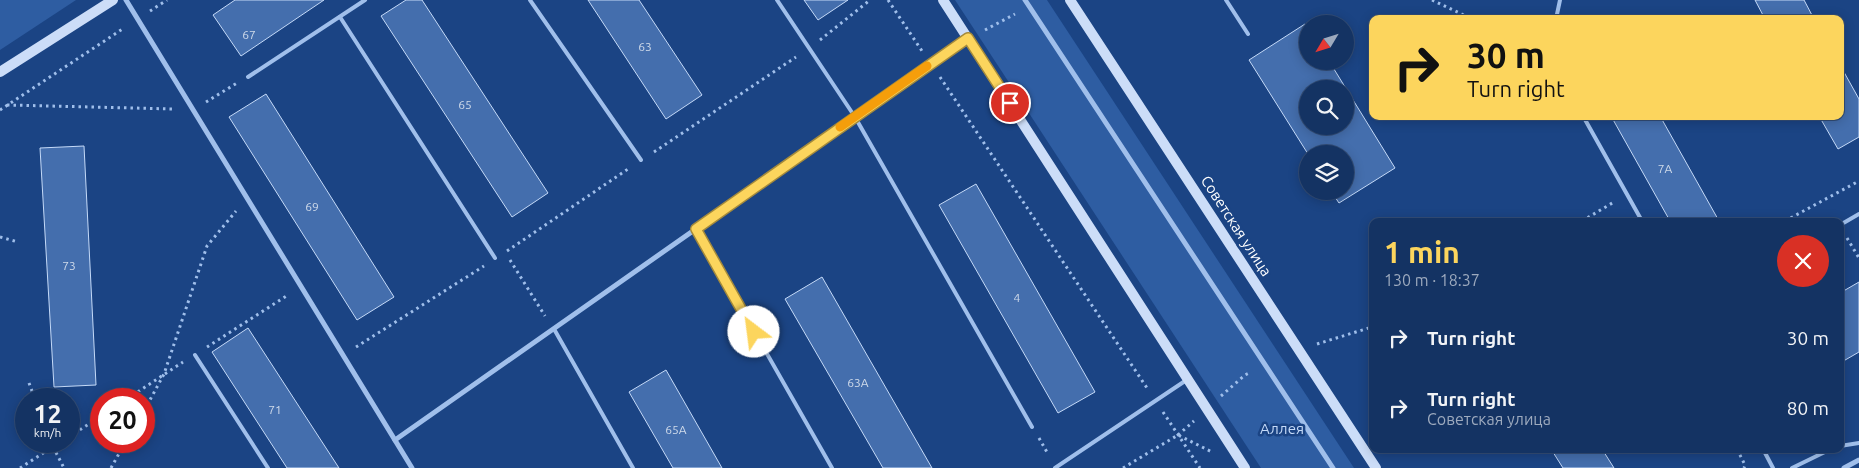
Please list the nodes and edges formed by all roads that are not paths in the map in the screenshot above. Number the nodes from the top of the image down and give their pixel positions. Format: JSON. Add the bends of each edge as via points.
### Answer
{"nodes":[{"id":1,"x":112,"y":0,"type":"edge"},
{"id":2,"x":126,"y":0,"type":"edge"},
{"id":3,"x":365,"y":0,"type":"edge"},
{"id":4,"x":530,"y":0,"type":"edge"},
{"id":5,"x":777,"y":0,"type":"edge"},
{"id":6,"x":942,"y":0,"type":"edge"},
{"id":7,"x":1025,"y":0,"type":"edge"},
{"id":8,"x":1070,"y":0,"type":"edge"},
{"id":9,"x":1226,"y":0,"type":"edge"},
{"id":10,"x":1560,"y":0,"type":"edge"},
{"id":11,"x":1557,"y":15,"type":"edge"},
{"id":12,"x":340,"y":17,"type":"junction"},
{"id":13,"x":1248,"y":34,"type":"dead end"},
{"id":14,"x":968,"y":38,"type":"junction"},
{"id":15,"x":0,"y":72,"type":"edge"},
{"id":16,"x":248,"y":77,"type":"road end"},
{"id":17,"x":855,"y":117,"type":"junction"},
{"id":18,"x":1585,"y":120,"type":"edge"},
{"id":19,"x":641,"y":160,"type":"road end"},
{"id":20,"x":1859,"y":214,"type":"edge"},
{"id":21,"x":1640,"y":218,"type":"edge"},
{"id":22,"x":1844,"y":223,"type":"edge"},
{"id":23,"x":696,"y":229,"type":"junction"},
{"id":24,"x":495,"y":258,"type":"road end"},
{"id":25,"x":554,"y":329,"type":"junction"},
{"id":26,"x":195,"y":355,"type":"road end"},
{"id":27,"x":1188,"y":379,"type":"junction"},
{"id":28,"x":1032,"y":427,"type":"road end"},
{"id":29,"x":396,"y":440,"type":"junction"},
{"id":30,"x":1859,"y":442,"type":"edge"},
{"id":31,"x":1844,"y":445,"type":"edge"},
{"id":32,"x":1765,"y":453,"type":"edge"},
{"id":33,"x":1823,"y":453,"type":"edge"},
{"id":34,"x":1859,"y":460,"type":"edge"},
{"id":35,"x":268,"y":468,"type":"edge"},
{"id":36,"x":412,"y":468,"type":"edge"},
{"id":37,"x":633,"y":468,"type":"edge"},
{"id":38,"x":832,"y":468,"type":"edge"},
{"id":39,"x":1055,"y":468,"type":"edge"},
{"id":40,"x":1245,"y":468,"type":"edge"},
{"id":41,"x":1333,"y":468,"type":"edge"},
{"id":42,"x":1376,"y":468,"type":"edge"},
{"id":43,"x":1773,"y":468,"type":"edge"},
{"id":44,"x":1792,"y":468,"type":"edge"},
{"id":45,"x":1844,"y":468,"type":"edge"}],
"edges":[{"from":1,"to":15,"type":"street"},
{"from":2,"to":29,"type":"street"},
{"from":3,"to":12,"type":"lane"},
{"from":4,"to":19,"type":"lane"},
{"from":5,"to":17,"type":"lane"},
{"from":6,"to":14,"type":"street"},
{"from":7,"to":41,"type":"street"},
{"from":8,"to":42,"type":"street","name":"Советская улица"},
{"from":9,"to":13,"type":"lane"},
{"from":10,"to":11,"type":"lane"},
{"from":12,"to":16,"type":"lane"},
{"from":12,"to":24,"type":"lane"},
{"from":14,"to":17,"type":"street"},
{"from":14,"to":27,"type":"street"},
{"from":17,"to":23,"type":"street"},
{"from":17,"to":28,"type":"lane"},
{"from":18,"to":21,"type":"lane"},
{"from":20,"to":22,"type":"lane"},
{"from":23,"to":25,"type":"street"},
{"from":23,"to":38,"type":"lane"},
{"from":25,"to":29,"type":"street"},
{"from":25,"to":37,"type":"lane"},
{"from":26,"to":35,"type":"lane"},
{"from":27,"to":39,"type":"lane"},
{"from":27,"to":40,"type":"street"},
{"from":29,"to":36,"type":"street"},
{"from":30,"to":31,"type":"lane"},
{"from":32,"to":43,"type":"lane"},
{"from":33,"to":44,"type":"lane"},
{"from":34,"to":45,"type":"street"}]}
